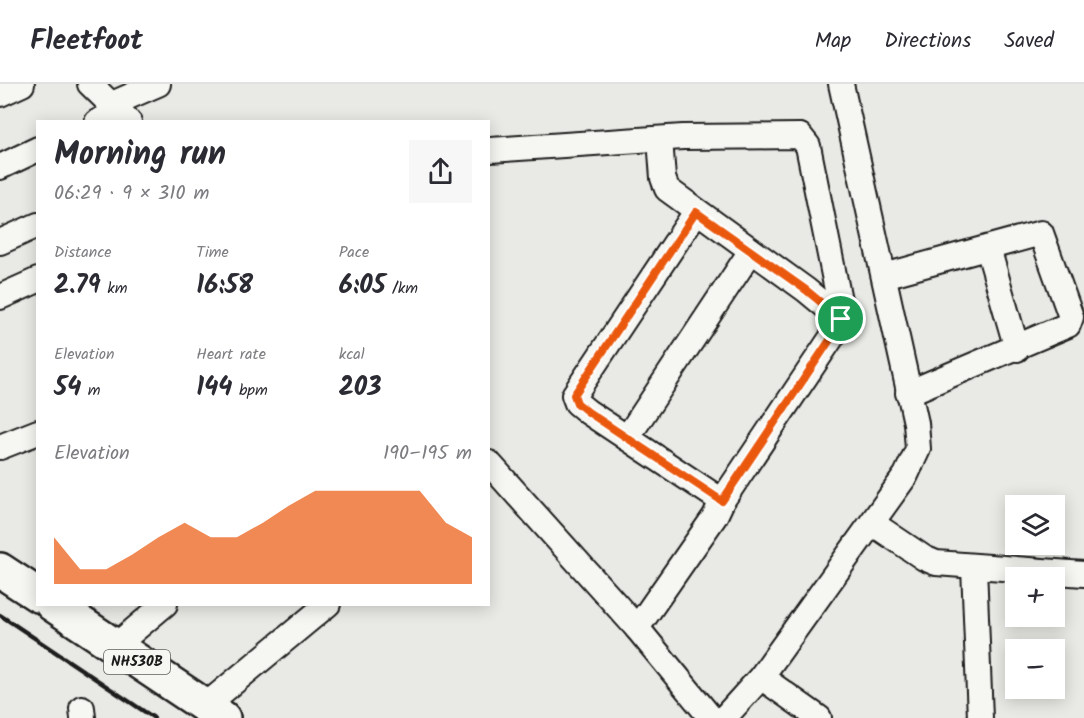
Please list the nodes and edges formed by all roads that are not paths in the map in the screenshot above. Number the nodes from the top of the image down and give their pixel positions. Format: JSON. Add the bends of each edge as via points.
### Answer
{"nodes":[{"id":1,"x":21,"y":84,"type":"edge"},
{"id":2,"x":90,"y":84,"type":"edge"},
{"id":3,"x":158,"y":84,"type":"edge"},
{"id":4,"x":841,"y":84,"type":"edge"},
{"id":5,"x":0,"y":94,"type":"edge"},
{"id":6,"x":114,"y":115,"type":"edge"},
{"id":7,"x":660,"y":139,"type":"junction"},
{"id":8,"x":36,"y":150,"type":"edge"},
{"id":9,"x":490,"y":150,"type":"edge"},
{"id":10,"x":0,"y":167,"type":"edge"},
{"id":11,"x":696,"y":212,"type":"junction"},
{"id":12,"x":36,"y":226,"type":"edge"},
{"id":13,"x":0,"y":242,"type":"edge"},
{"id":14,"x":988,"y":248,"type":"junction"},
{"id":15,"x":751,"y":251,"type":"junction"},
{"id":16,"x":884,"y":276,"type":"junction"},
{"id":17,"x":36,"y":281,"type":"edge"},
{"id":18,"x":0,"y":297,"type":"edge"},
{"id":19,"x":841,"y":319,"type":"junction"},
{"id":20,"x":1017,"y":349,"type":"junction"},
{"id":21,"x":908,"y":393,"type":"junction"},
{"id":22,"x":36,"y":433,"type":"edge"},
{"id":23,"x":627,"y":438,"type":"junction"},
{"id":24,"x":0,"y":447,"type":"edge"},
{"id":25,"x":490,"y":464,"type":"edge"},
{"id":26,"x":722,"y":501,"type":"junction"},
{"id":27,"x":873,"y":523,"type":"junction"},
{"id":28,"x":974,"y":567,"type":"junction"},
{"id":29,"x":0,"y":570,"type":"edge"},
{"id":30,"x":1084,"y":574,"type":"edge"},
{"id":31,"x":36,"y":594,"type":"edge"},
{"id":32,"x":55,"y":606,"type":"edge"},
{"id":33,"x":163,"y":606,"type":"edge"},
{"id":34,"x":326,"y":606,"type":"edge"},
{"id":35,"x":637,"y":628,"type":"junction"},
{"id":36,"x":114,"y":647,"type":"junction"},
{"id":37,"x":761,"y":677,"type":"junction"},
{"id":38,"x":214,"y":712,"type":"edge"},
{"id":39,"x":711,"y":718,"type":"edge"},
{"id":40,"x":724,"y":718,"type":"edge"},
{"id":41,"x":819,"y":718,"type":"edge"},
{"id":42,"x":980,"y":718,"type":"edge"}],
"edges":[{"from":1,"to":5,"type":"street"},
{"from":2,"to":6,"type":"street"},
{"from":3,"to":6,"type":"street"},
{"from":4,"to":16,"type":"street"},
{"from":7,"to":9,"type":"street"},
{"from":7,"to":11,"type":"street","via":[[667,189]]},
{"from":7,"to":19,"type":"street","via":[[804,139]]},
{"from":8,"to":10,"type":"street"},
{"from":11,"to":15,"type":"street"},
{"from":11,"to":23,"type":"street","via":[[574,395],[588,412]]},
{"from":12,"to":13,"type":"street"},
{"from":14,"to":16,"type":"street"},
{"from":14,"to":20,"type":"street"},
{"from":14,"to":20,"type":"street","via":[[1041,233],[1071,317],[1068,325]]},
{"from":15,"to":19,"type":"street"},
{"from":15,"to":23,"type":"street"},
{"from":16,"to":21,"type":"street"},
{"from":17,"to":18,"type":"street"},
{"from":19,"to":26,"type":"street"},
{"from":20,"to":21,"type":"street"},
{"from":21,"to":27,"type":"street","via":[[918,449],[906,475]]},
{"from":22,"to":24,"type":"street"},
{"from":23,"to":26,"type":"street"},
{"from":25,"to":35,"type":"street"},
{"from":26,"to":35,"type":"street"},
{"from":27,"to":28,"type":"street","via":[[928,560]]},
{"from":27,"to":37,"type":"street"},
{"from":28,"to":30,"type":"street"},
{"from":28,"to":42,"type":"street"},
{"from":29,"to":31,"type":"highway"},
{"from":32,"to":36,"type":"highway","number":"NH530B"},
{"from":33,"to":36,"type":"street"},
{"from":34,"to":38,"type":"street"},
{"from":35,"to":39,"type":"street"},
{"from":36,"to":38,"type":"highway","number":"NH530B"},
{"from":37,"to":40,"type":"street"},
{"from":37,"to":41,"type":"street"}]}
